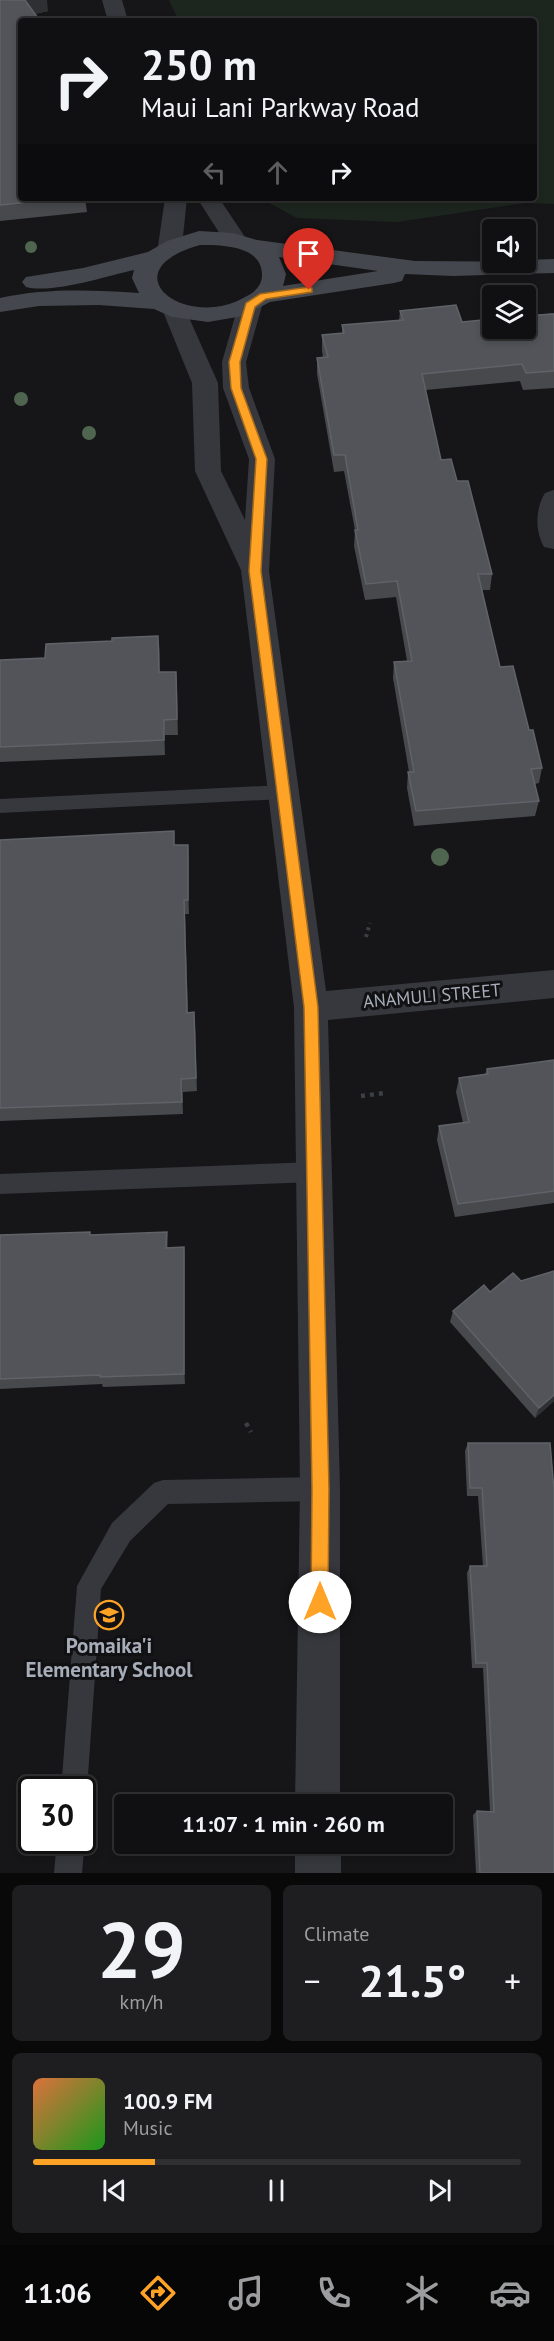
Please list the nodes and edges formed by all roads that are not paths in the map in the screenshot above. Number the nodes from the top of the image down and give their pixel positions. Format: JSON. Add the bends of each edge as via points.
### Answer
{"nodes":[{"id":1,"x":112,"y":0,"type":"edge"},
{"id":2,"x":117,"y":18,"type":"edge"},
{"id":3,"x":175,"y":201,"type":"edge"},
{"id":4,"x":210,"y":201,"type":"edge"},
{"id":5,"x":243,"y":243,"type":"junction"},
{"id":6,"x":161,"y":252,"type":"junction"},
{"id":7,"x":554,"y":266,"type":"edge"},
{"id":8,"x":437,"y":269,"type":"junction"},
{"id":9,"x":0,"y":287,"type":"edge"},
{"id":10,"x":256,"y":301,"type":"junction"},
{"id":11,"x":0,"y":305,"type":"edge"},
{"id":12,"x":167,"y":305,"type":"junction"},
{"id":13,"x":554,"y":500,"type":"edge"},
{"id":14,"x":554,"y":540,"type":"edge"},
{"id":15,"x":255,"y":571,"type":"junction"},
{"id":16,"x":283,"y":792,"type":"junction"},
{"id":17,"x":0,"y":806,"type":"edge"},
{"id":18,"x":554,"y":984,"type":"edge"},
{"id":19,"x":311,"y":1007,"type":"junction"},
{"id":20,"x":315,"y":1172,"type":"junction"},
{"id":21,"x":0,"y":1184,"type":"edge"},
{"id":22,"x":320,"y":1489,"type":"junction"},
{"id":23,"x":76,"y":1776,"type":"edge"},
{"id":24,"x":318,"y":1794,"type":"edge"},
{"id":25,"x":70,"y":1854,"type":"edge"},
{"id":26,"x":318,"y":1854,"type":"edge"},
{"id":27,"x":68,"y":1873,"type":"edge"},
{"id":28,"x":318,"y":1873,"type":"edge"}],
"edges":[{"from":1,"to":2,"type":"street"},
{"from":3,"to":6,"type":"street"},
{"from":4,"to":5,"type":"street"},
{"from":5,"to":6,"type":"main road","via":[[199,238]]},
{"from":5,"to":8,"type":"main road","via":[[330,258]]},
{"from":5,"to":10,"type":"main road","via":[[267,258],[274,274],[271,286]]},
{"from":6,"to":9,"type":"main road","via":[[83,275]]},
{"from":6,"to":12,"type":"main road","via":[[145,270],[145,280],[149,291]]},
{"from":7,"to":8,"type":"main road"},
{"from":8,"to":10,"type":"main road"},
{"from":10,"to":12,"type":"main road","via":[[232,312],[213,314],[193,314]]},
{"from":10,"to":15,"type":"street","via":[[234,362],[236,388],[262,459]]},
{"from":11,"to":12,"type":"main road","via":[[20,300],[98,298]]},
{"from":12,"to":15,"type":"street","via":[[205,382],[208,471]]},
{"from":13,"to":14,"type":"street","via":[[550,522]]},
{"from":15,"to":16,"type":"street"},
{"from":16,"to":17,"type":"lane"},
{"from":16,"to":19,"type":"street"},
{"from":18,"to":19,"type":"street","name":"ANAMULI STREET"},
{"from":19,"to":20,"type":"street"},
{"from":20,"to":21,"type":"lane"},
{"from":20,"to":22,"type":"street"},
{"from":22,"to":23,"type":"lane","via":[[163,1492],[121,1532],[89,1586]]},
{"from":22,"to":24,"type":"street"},
{"from":25,"to":27,"type":"lane"},
{"from":26,"to":28,"type":"street"}]}
